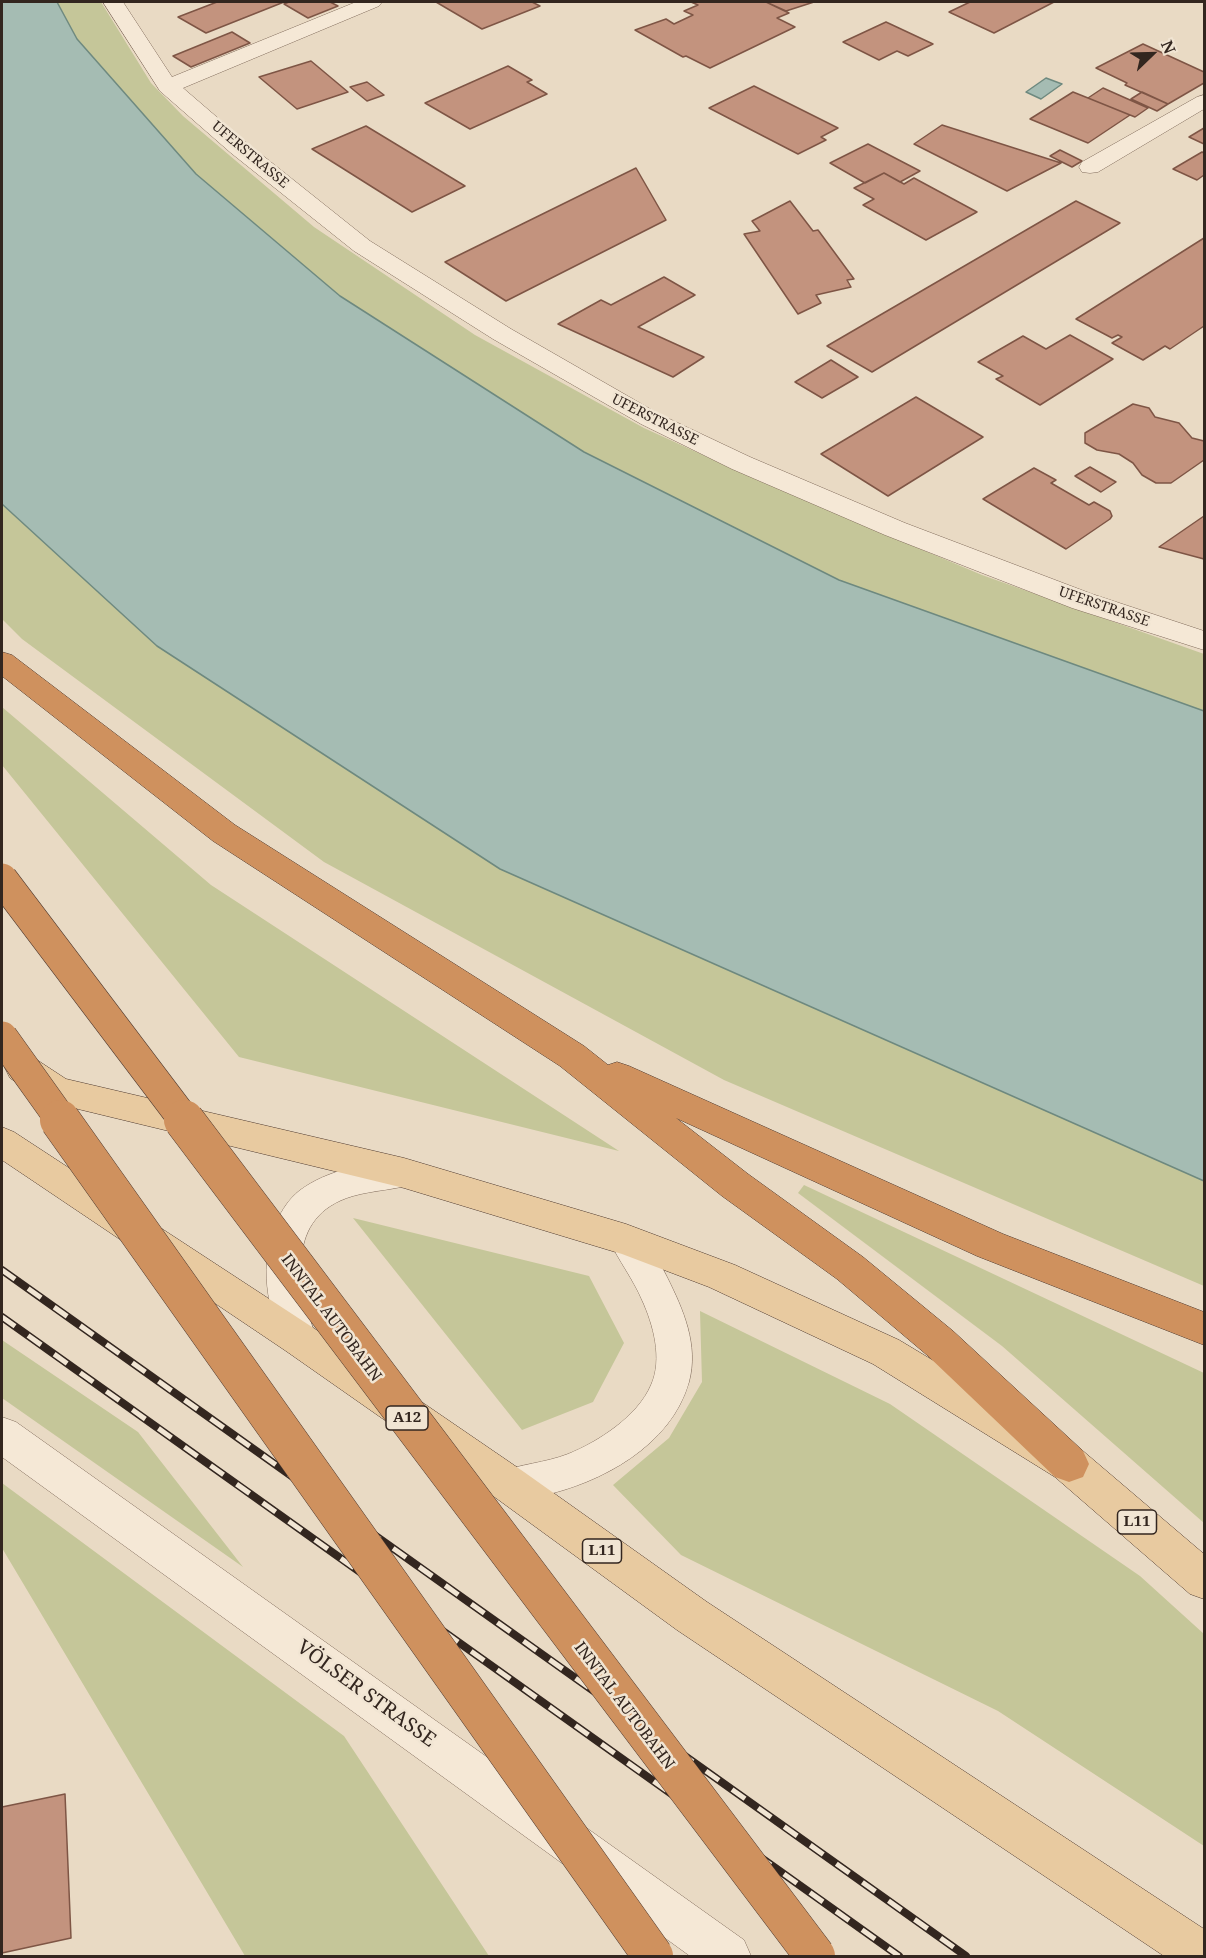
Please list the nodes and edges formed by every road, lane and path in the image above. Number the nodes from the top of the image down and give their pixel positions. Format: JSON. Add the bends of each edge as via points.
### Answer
{"nodes":[{"id":1,"x":113,"y":2,"type":"edge"},
{"id":2,"x":372,"y":2,"type":"edge"},
{"id":3,"x":168,"y":86,"type":"junction"},
{"id":4,"x":1204,"y":101,"type":"edge"},
{"id":5,"x":1090,"y":167,"type":"dead end"},
{"id":6,"x":1204,"y":641,"type":"edge"},
{"id":7,"x":2,"y":662,"type":"edge"},
{"id":8,"x":2,"y":879,"type":"edge"},
{"id":9,"x":2,"y":1037,"type":"edge"},
{"id":10,"x":2,"y":1054,"type":"edge"},
{"id":11,"x":572,"y":1056,"type":"junction"},
{"id":12,"x":2,"y":1142,"type":"edge"},
{"id":13,"x":404,"y":1173,"type":"junction"},
{"id":14,"x":626,"y":1240,"type":"junction"},
{"id":15,"x":1204,"y":1329,"type":"edge"},
{"id":16,"x":299,"y":1339,"type":"junction"},
{"id":17,"x":2,"y":1435,"type":"edge"},
{"id":18,"x":1069,"y":1464,"type":"junction"},
{"id":19,"x":510,"y":1485,"type":"junction"},
{"id":20,"x":1204,"y":1580,"type":"edge"},
{"id":21,"x":653,"y":1956,"type":"edge"},
{"id":22,"x":728,"y":1956,"type":"edge"},
{"id":23,"x":815,"y":1956,"type":"edge"},
{"id":24,"x":1204,"y":1956,"type":"edge"}],
"edges":[{"from":1,"to":3,"type":"street","name":"UFERSTRASSE"},
{"from":2,"to":3,"type":"street"},
{"from":3,"to":6,"type":"street","name":"UFERSTRASSE","via":[[362,246],[502,334],[650,419],[895,529],[1082,601]]},
{"from":4,"to":5,"type":"lane"},
{"from":7,"to":11,"type":"highway","via":[[224,832]]},
{"from":8,"to":23,"type":"highway","name":"INNTAL AUTOBAHN","number":"A12","bridge":true},
{"from":9,"to":21,"type":"highway","bridge":true},
{"from":10,"to":13,"type":"main road","number":"L11","via":[[57,1091]]},
{"from":11,"to":15,"type":"highway","via":[[990,1245]]},
{"from":11,"to":18,"type":"highway","via":[[735,1185],[850,1268],[940,1343]]},
{"from":12,"to":16,"type":"main road","number":"L11"},
{"from":13,"to":14,"type":"main road","number":"L11"},
{"from":13,"to":16,"type":"lane","via":[[370,1176],[338,1185],[295,1217],[285,1239],[283,1264],[285,1297]]},
{"from":14,"to":18,"type":"main road","number":"L11","via":[[722,1276],[886,1352]]},
{"from":14,"to":19,"type":"lane","via":[[648,1274],[671,1333],[674,1368],[665,1396],[643,1426],[615,1448],[580,1467]]},
{"from":16,"to":19,"type":"main road","number":"L11"},
{"from":17,"to":22,"type":"street","name":"VÖLSER STRASSE"},
{"from":18,"to":20,"type":"main road","number":"L11"},
{"from":19,"to":24,"type":"main road","number":"L11","via":[[692,1616]]}]}
